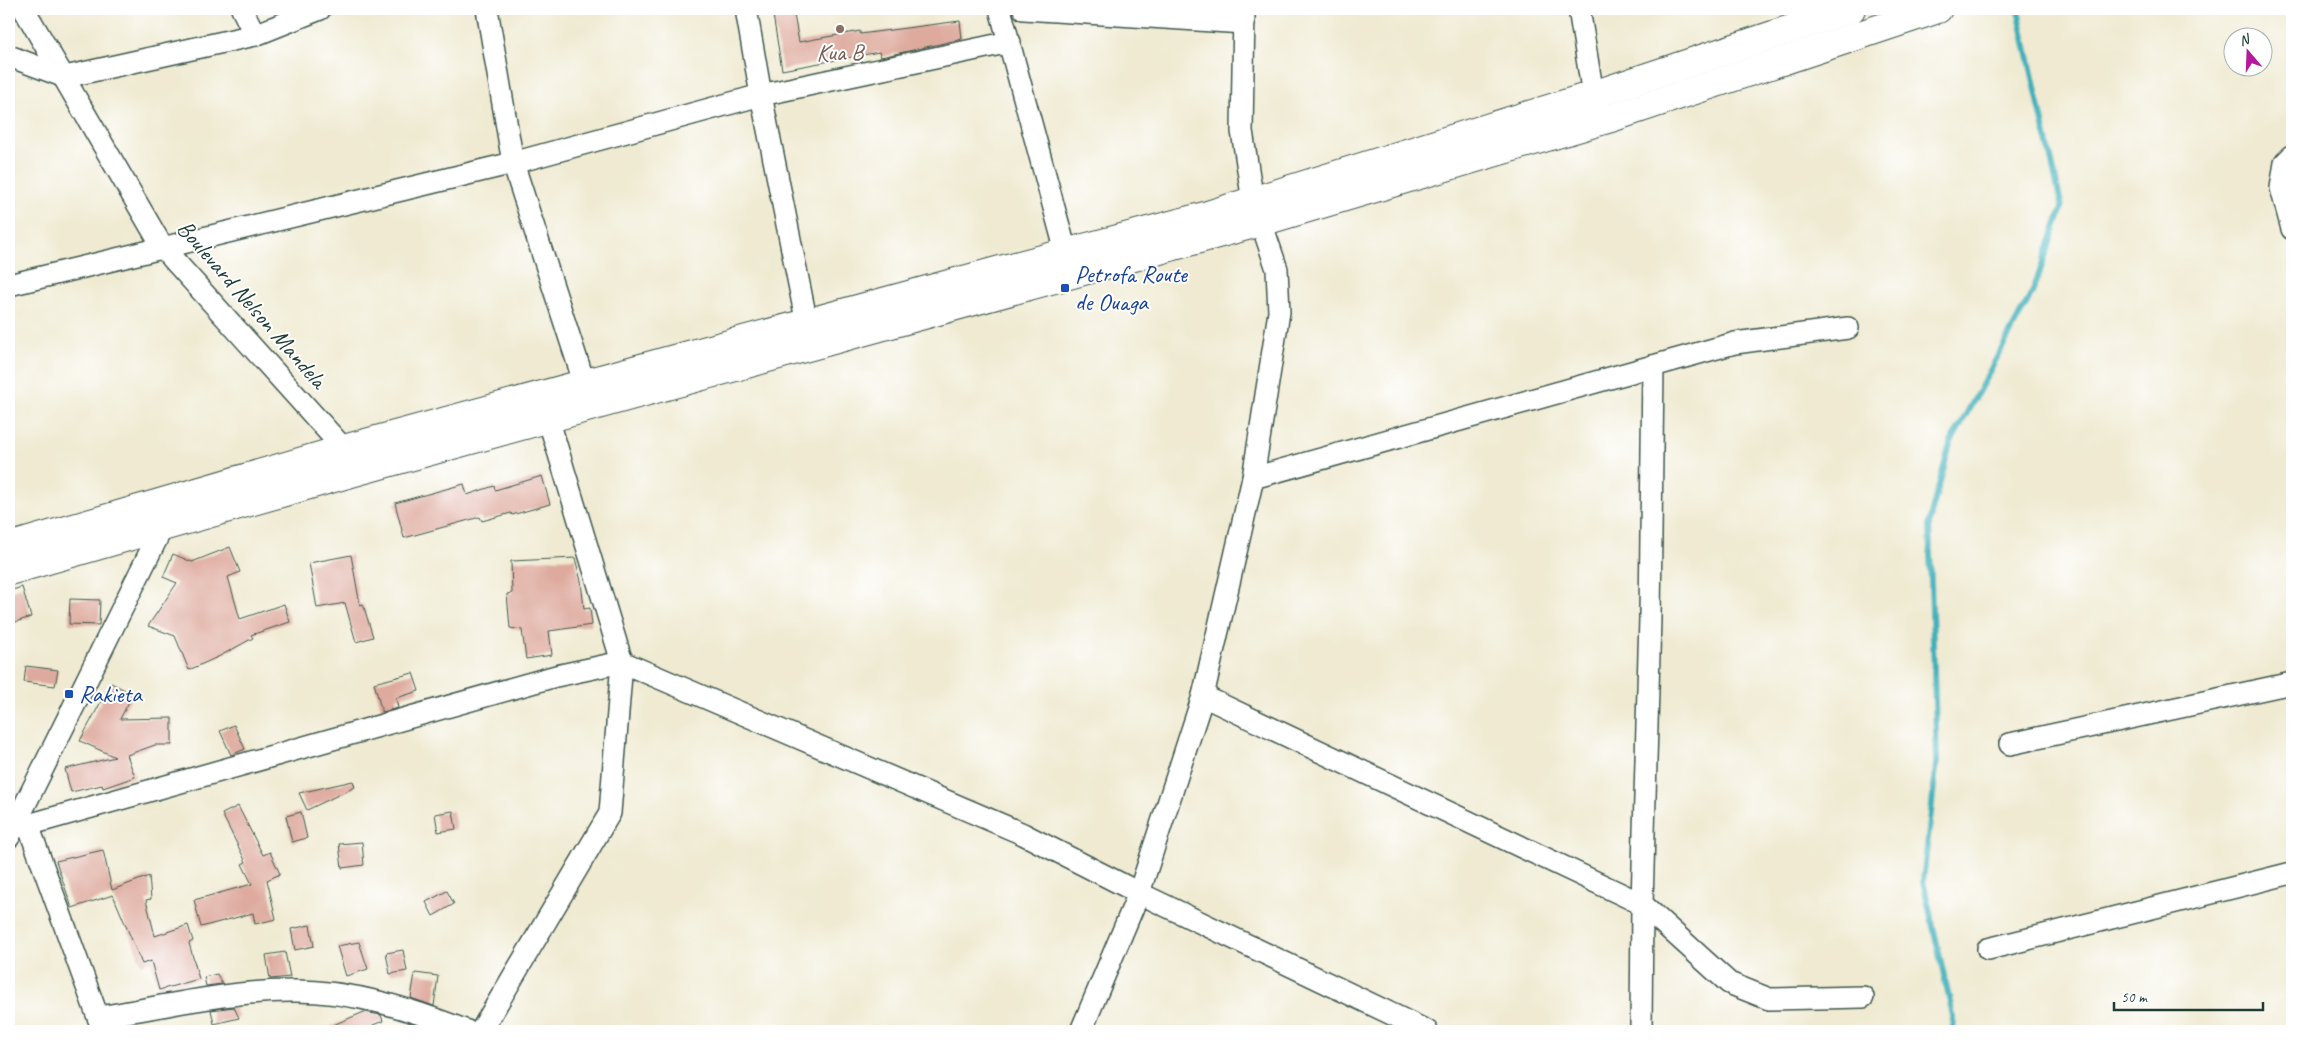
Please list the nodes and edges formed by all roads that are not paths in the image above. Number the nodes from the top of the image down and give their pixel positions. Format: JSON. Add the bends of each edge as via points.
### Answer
{"nodes":[{"id":1,"x":24,"y":9,"type":"edge"},
{"id":2,"x":242,"y":9,"type":"edge"},
{"id":3,"x":320,"y":9,"type":"edge"},
{"id":4,"x":488,"y":9,"type":"edge"},
{"id":5,"x":746,"y":9,"type":"edge"},
{"id":6,"x":1000,"y":9,"type":"edge"},
{"id":7,"x":1024,"y":9,"type":"edge"},
{"id":8,"x":1580,"y":9,"type":"edge"},
{"id":9,"x":1851,"y":9,"type":"edge"},
{"id":10,"x":1938,"y":9,"type":"edge"},
{"id":11,"x":1244,"y":16,"type":"edge"},
{"id":12,"x":255,"y":35,"type":"junction"},
{"id":13,"x":1010,"y":42,"type":"junction"},
{"id":14,"x":9,"y":56,"type":"edge"},
{"id":15,"x":65,"y":77,"type":"junction"},
{"id":16,"x":761,"y":95,"type":"junction"},
{"id":17,"x":1593,"y":96,"type":"junction"},
{"id":18,"x":2292,"y":156,"type":"edge"},
{"id":19,"x":513,"y":164,"type":"junction"},
{"id":20,"x":1257,"y":212,"type":"junction"},
{"id":21,"x":2292,"y":229,"type":"edge"},
{"id":22,"x":1134,"y":246,"type":"junction"},
{"id":23,"x":163,"y":248,"type":"junction"},
{"id":24,"x":1066,"y":252,"type":"junction"},
{"id":25,"x":9,"y":286,"type":"edge"},
{"id":26,"x":807,"y":324,"type":"junction"},
{"id":27,"x":1848,"y":328,"type":"dead end"},
{"id":28,"x":1653,"y":366,"type":"junction"},
{"id":29,"x":585,"y":385,"type":"junction"},
{"id":30,"x":548,"y":418,"type":"junction"},
{"id":31,"x":351,"y":460,"type":"junction"},
{"id":32,"x":1253,"y":478,"type":"junction"},
{"id":33,"x":161,"y":514,"type":"junction"},
{"id":34,"x":9,"y":547,"type":"edge"},
{"id":35,"x":9,"y":571,"type":"edge"},
{"id":36,"x":622,"y":662,"type":"junction"},
{"id":37,"x":2292,"y":684,"type":"edge"},
{"id":38,"x":1203,"y":696,"type":"junction"},
{"id":39,"x":2010,"y":744,"type":"dead end"},
{"id":40,"x":23,"y":822,"type":"junction"},
{"id":41,"x":9,"y":837,"type":"edge"},
{"id":42,"x":2292,"y":873,"type":"edge"},
{"id":43,"x":1138,"y":893,"type":"junction"},
{"id":44,"x":1642,"y":904,"type":"junction"},
{"id":45,"x":1988,"y":949,"type":"dead end"},
{"id":46,"x":1864,"y":997,"type":"dead end"},
{"id":47,"x":101,"y":1024,"type":"edge"},
{"id":48,"x":468,"y":1031,"type":"edge"},
{"id":49,"x":1081,"y":1031,"type":"edge"},
{"id":50,"x":1427,"y":1031,"type":"edge"},
{"id":51,"x":1641,"y":1031,"type":"edge"}],
"edges":[{"from":1,"to":15,"type":"street","name":"Boulevard Nelson Mandela"},
{"from":2,"to":12,"type":"street"},
{"from":3,"to":12,"type":"street"},
{"from":4,"to":19,"type":"street"},
{"from":5,"to":16,"type":"street"},
{"from":6,"to":13,"type":"street"},
{"from":7,"to":11,"type":"street"},
{"from":8,"to":17,"type":"street"},
{"from":9,"to":17,"type":"highway"},
{"from":10,"to":20,"type":"highway","via":[[1614,117]]},
{"from":11,"to":20,"type":"street","via":[[1242,131]]},
{"from":12,"to":15,"type":"street"},
{"from":13,"to":16,"type":"street"},
{"from":13,"to":24,"type":"street"},
{"from":14,"to":15,"type":"street"},
{"from":15,"to":23,"type":"street","name":"Boulevard Nelson Mandela"},
{"from":16,"to":19,"type":"street"},
{"from":16,"to":26,"type":"street"},
{"from":17,"to":20,"type":"highway"},
{"from":18,"to":21,"type":"street","via":[[2285,163],[2281,188]]},
{"from":19,"to":23,"type":"street"},
{"from":19,"to":29,"type":"street"},
{"from":20,"to":22,"type":"highway"},
{"from":20,"to":32,"type":"street","via":[[1277,269],[1279,312]]},
{"from":22,"to":24,"type":"highway"},
{"from":22,"to":30,"type":"highway"},
{"from":23,"to":25,"type":"street"},
{"from":23,"to":31,"type":"street","name":"Boulevard Nelson Mandela"},
{"from":24,"to":26,"type":"highway"},
{"from":26,"to":29,"type":"highway"},
{"from":27,"to":28,"type":"street","via":[[1735,343]]},
{"from":28,"to":32,"type":"street"},
{"from":28,"to":44,"type":"street"},
{"from":29,"to":31,"type":"highway"},
{"from":30,"to":31,"type":"highway"},
{"from":30,"to":36,"type":"street"},
{"from":31,"to":33,"type":"highway"},
{"from":32,"to":38,"type":"street"},
{"from":33,"to":34,"type":"highway"},
{"from":33,"to":35,"type":"highway"},
{"from":33,"to":40,"type":"street"},
{"from":36,"to":40,"type":"street","via":[[556,676]]},
{"from":36,"to":43,"type":"street","via":[[1023,834]]},
{"from":36,"to":48,"type":"street","via":[[610,813]]},
{"from":37,"to":39,"type":"street"},
{"from":38,"to":43,"type":"street"},
{"from":38,"to":44,"type":"street"},
{"from":40,"to":41,"type":"street"},
{"from":40,"to":47,"type":"street"},
{"from":42,"to":45,"type":"street"},
{"from":43,"to":49,"type":"street"},
{"from":43,"to":50,"type":"street"},
{"from":44,"to":46,"type":"street","via":[[1729,983],[1769,999]]},
{"from":44,"to":51,"type":"street"},
{"from":47,"to":48,"type":"street","via":[[227,996],[291,991],[365,998]]}]}
